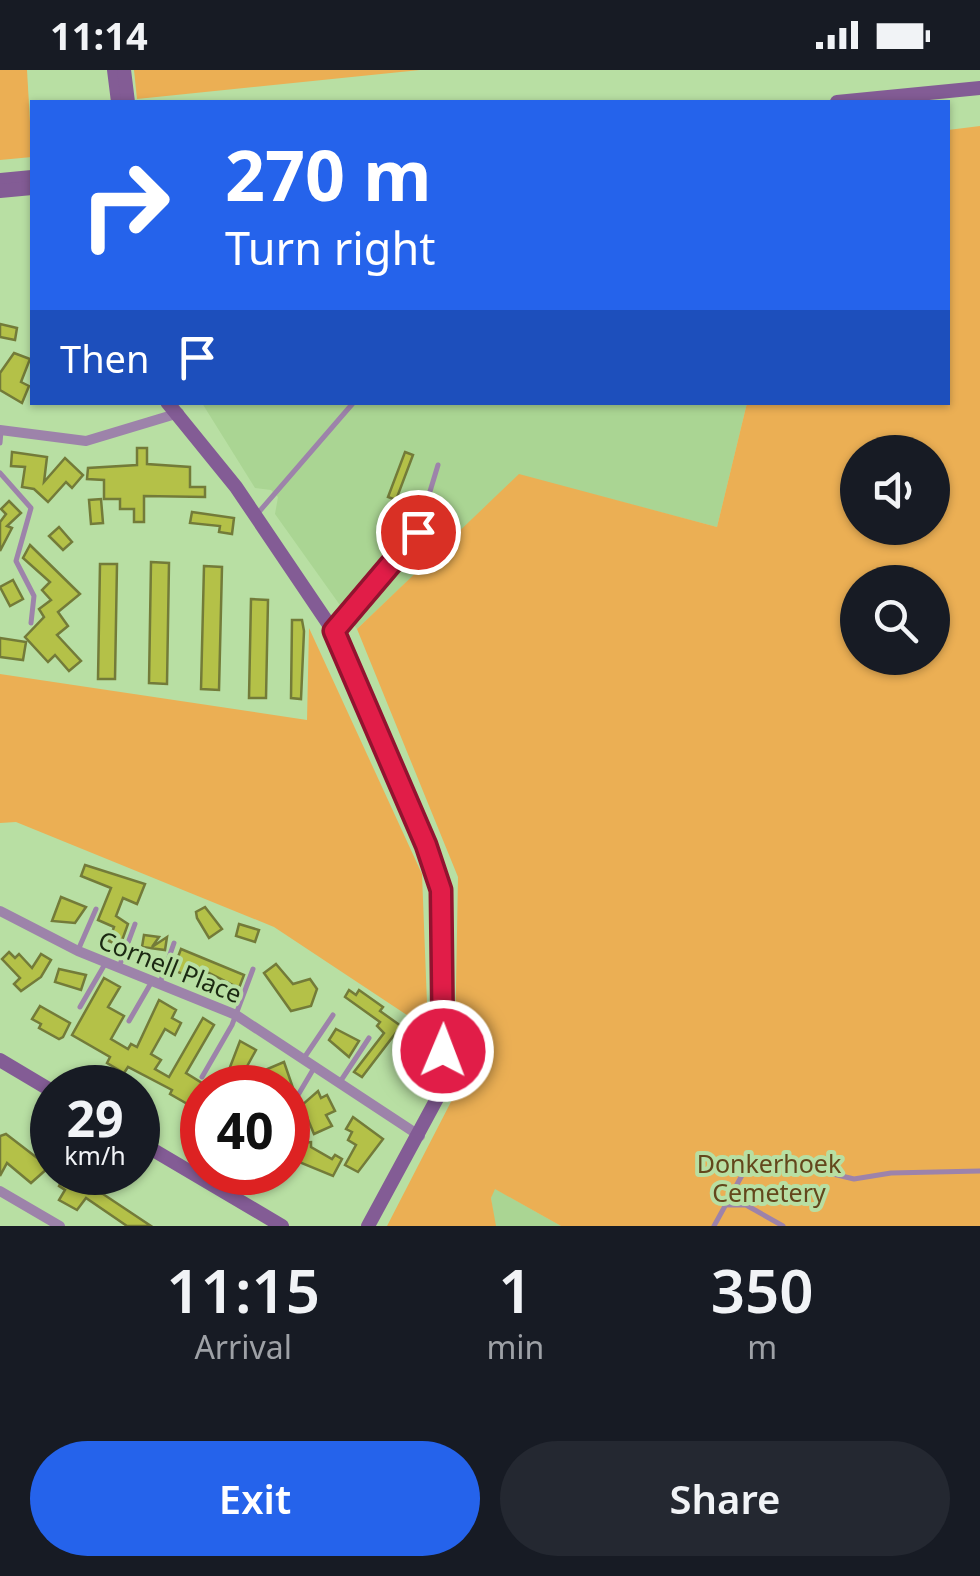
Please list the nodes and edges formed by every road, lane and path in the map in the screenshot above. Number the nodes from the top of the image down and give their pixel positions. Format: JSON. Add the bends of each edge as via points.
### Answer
{"nodes":[{"id":1,"x":114,"y":70,"type":"edge"},
{"id":2,"x":124,"y":70,"type":"edge"},
{"id":3,"x":980,"y":88,"type":"edge"},
{"id":4,"x":118,"y":100,"type":"edge"},
{"id":5,"x":128,"y":100,"type":"edge"},
{"id":6,"x":858,"y":100,"type":"edge"},
{"id":7,"x":30,"y":177,"type":"edge"},
{"id":8,"x":0,"y":180,"type":"edge"},
{"id":9,"x":30,"y":188,"type":"edge"},
{"id":10,"x":0,"y":191,"type":"edge"},
{"id":11,"x":351,"y":405,"type":"edge"},
{"id":12,"x":175,"y":408,"type":"edge"},
{"id":13,"x":0,"y":435,"type":"edge"},
{"id":14,"x":438,"y":465,"type":"dead end"},
{"id":15,"x":0,"y":474,"type":"edge"},
{"id":16,"x":256,"y":515,"type":"junction"},
{"id":17,"x":31,"y":623,"type":"dead end"},
{"id":18,"x":334,"y":631,"type":"junction"},
{"id":19,"x":96,"y":908,"type":"dead end"},
{"id":20,"x":0,"y":911,"type":"edge"},
{"id":21,"x":135,"y":924,"type":"dead end"},
{"id":22,"x":174,"y":943,"type":"dead end"},
{"id":23,"x":78,"y":951,"type":"junction"},
{"id":24,"x":106,"y":962,"type":"junction"},
{"id":25,"x":118,"y":966,"type":"junction"},
{"id":26,"x":253,"y":970,"type":"dead end"},
{"id":27,"x":156,"y":982,"type":"junction"},
{"id":28,"x":80,"y":1007,"type":"dead end"},
{"id":29,"x":236,"y":1015,"type":"junction"},
{"id":30,"x":333,"y":1015,"type":"dead end"},
{"id":31,"x":129,"y":1022,"type":"dead end"},
{"id":32,"x":369,"y":1038,"type":"dead end"},
{"id":33,"x":304,"y":1058,"type":"junction"},
{"id":34,"x":0,"y":1060,"type":"edge"},
{"id":35,"x":208,"y":1065,"type":"edge"},
{"id":36,"x":316,"y":1066,"type":"junction"},
{"id":37,"x":310,"y":1076,"type":"edge"},
{"id":38,"x":30,"y":1077,"type":"edge"},
{"id":39,"x":340,"y":1082,"type":"junction"},
{"id":40,"x":420,"y":1136,"type":"junction"},
{"id":41,"x":160,"y":1154,"type":"edge"},
{"id":42,"x":980,"y":1171,"type":"edge"},
{"id":43,"x":0,"y":1191,"type":"edge"},
{"id":44,"x":723,"y":1208,"type":"junction"},
{"id":45,"x":60,"y":1226,"type":"edge"},
{"id":46,"x":282,"y":1226,"type":"edge"},
{"id":47,"x":368,"y":1226,"type":"edge"},
{"id":48,"x":714,"y":1226,"type":"edge"},
{"id":49,"x":783,"y":1226,"type":"edge"}],
"edges":[{"from":1,"to":4,"type":"street"},
{"from":2,"to":5,"type":"street"},
{"from":3,"to":6,"type":"street"},
{"from":7,"to":8,"type":"street"},
{"from":9,"to":10,"type":"street"},
{"from":11,"to":16,"type":"lane"},
{"from":12,"to":13,"type":"street","via":[[86,441]]},
{"from":12,"to":16,"type":"street"},
{"from":14,"to":18,"type":"lane","via":[[418,532]]},
{"from":15,"to":17,"type":"lane","via":[[31,508],[16,562],[34,596]]},
{"from":16,"to":18,"type":"street"},
{"from":18,"to":40,"type":"street","via":[[441,890],[442,1078]]},
{"from":19,"to":23,"type":"lane"},
{"from":20,"to":23,"type":"street","name":"Cornell Place"},
{"from":21,"to":25,"type":"lane"},
{"from":22,"to":27,"type":"lane"},
{"from":23,"to":24,"type":"street","name":"Cornell Place"},
{"from":24,"to":25,"type":"street","name":"Cornell Place"},
{"from":24,"to":28,"type":"lane"},
{"from":25,"to":27,"type":"street","name":"Cornell Place"},
{"from":26,"to":29,"type":"lane"},
{"from":27,"to":29,"type":"street","name":"Cornell Place"},
{"from":27,"to":31,"type":"lane"},
{"from":29,"to":33,"type":"street","name":"Cornell Place"},
{"from":29,"to":35,"type":"lane"},
{"from":30,"to":33,"type":"lane"},
{"from":32,"to":39,"type":"lane"},
{"from":33,"to":36,"type":"street","name":"Cornell Place"},
{"from":34,"to":38,"type":"street"},
{"from":36,"to":37,"type":"lane"},
{"from":36,"to":39,"type":"street","name":"Cornell Place"},
{"from":39,"to":40,"type":"street","name":"Cornell Place"},
{"from":40,"to":47,"type":"street"},
{"from":41,"to":46,"type":"street"},
{"from":42,"to":44,"type":"lane","via":[[854,1179],[766,1158],[746,1168]]},
{"from":43,"to":45,"type":"street"},
{"from":44,"to":48,"type":"lane"},
{"from":44,"to":49,"type":"lane","via":[[738,1202]]}]}
